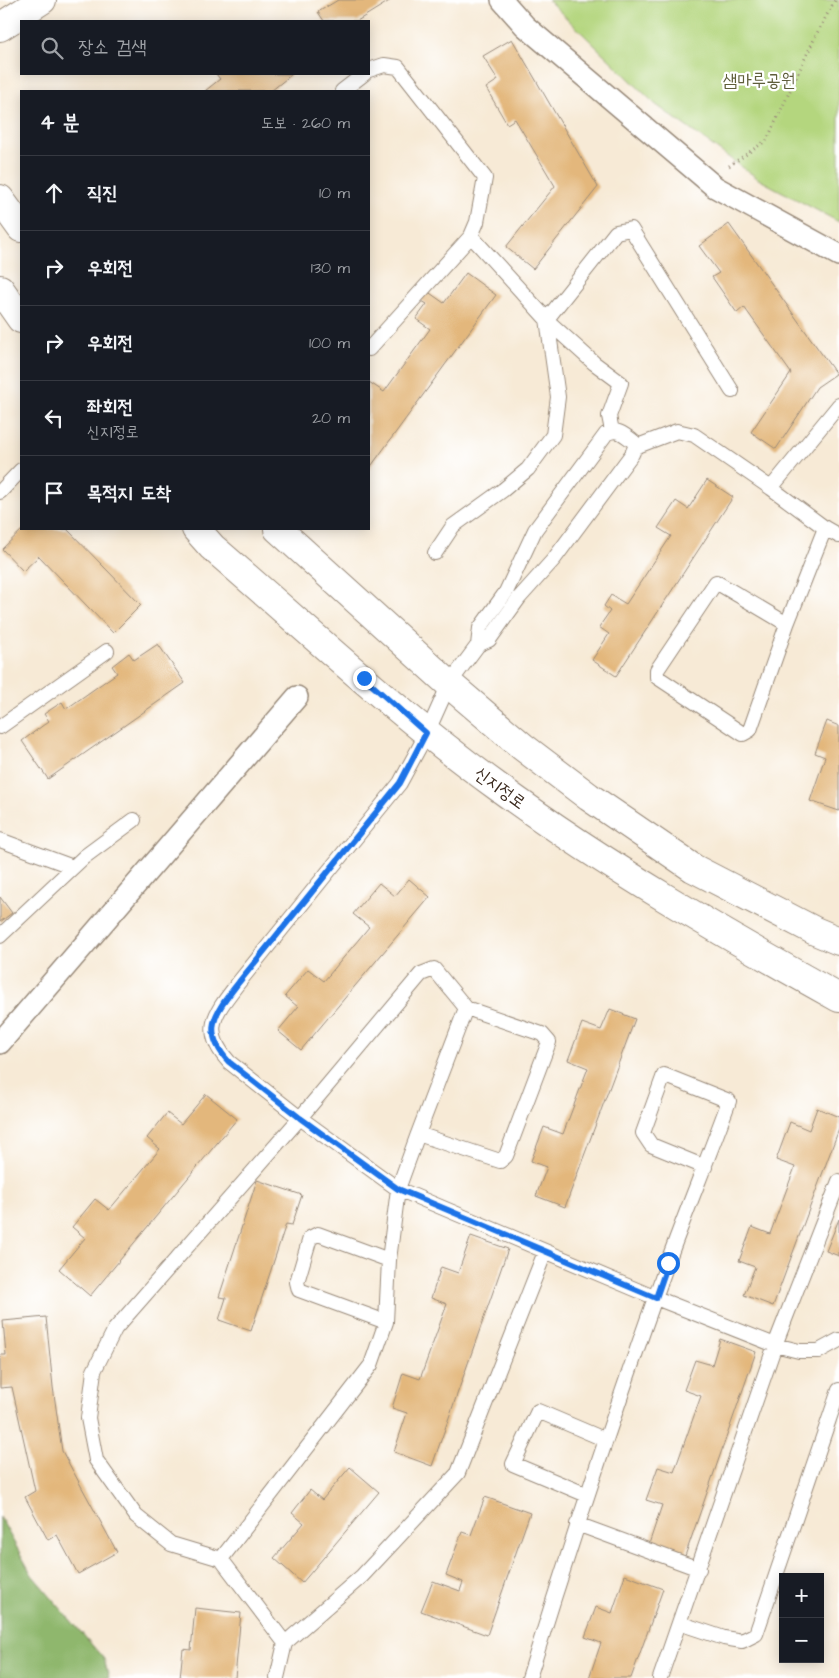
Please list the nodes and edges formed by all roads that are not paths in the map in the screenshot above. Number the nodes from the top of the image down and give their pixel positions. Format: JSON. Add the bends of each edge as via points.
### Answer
{"nodes":[{"id":1,"x":42,"y":0,"type":"edge"},
{"id":2,"x":502,"y":0,"type":"edge"},
{"id":3,"x":0,"y":27,"type":"edge"},
{"id":4,"x":370,"y":70,"type":"edge"},
{"id":5,"x":363,"y":75,"type":"edge"},
{"id":6,"x":343,"y":90,"type":"edge"},
{"id":7,"x":0,"y":198,"type":"edge"},
{"id":8,"x":20,"y":227,"type":"edge"},
{"id":9,"x":471,"y":236,"type":"junction"},
{"id":10,"x":839,"y":255,"type":"edge"},
{"id":11,"x":0,"y":289,"type":"edge"},
{"id":12,"x":20,"y":318,"type":"edge"},
{"id":13,"x":547,"y":319,"type":"junction"},
{"id":14,"x":370,"y":348,"type":"edge"},
{"id":15,"x":732,"y":391,"type":"dead end"},
{"id":16,"x":839,"y":405,"type":"edge"},
{"id":17,"x":612,"y":431,"type":"junction"},
{"id":18,"x":635,"y":448,"type":"junction"},
{"id":19,"x":20,"y":471,"type":"edge"},
{"id":20,"x":771,"y":488,"type":"junction"},
{"id":21,"x":0,"y":492,"type":"edge"},
{"id":22,"x":825,"y":528,"type":"junction"},
{"id":23,"x":197,"y":530,"type":"edge"},
{"id":24,"x":279,"y":530,"type":"edge"},
{"id":25,"x":839,"y":536,"type":"edge"},
{"id":26,"x":435,"y":553,"type":"dead end"},
{"id":27,"x":787,"y":624,"type":"junction"},
{"id":28,"x":478,"y":645,"type":"junction"},
{"id":29,"x":107,"y":651,"type":"dead end"},
{"id":30,"x":449,"y":684,"type":"junction"},
{"id":31,"x":297,"y":697,"type":"dead end"},
{"id":32,"x":0,"y":727,"type":"edge"},
{"id":33,"x":426,"y":733,"type":"junction"},
{"id":34,"x":134,"y":820,"type":"dead end"},
{"id":35,"x":0,"y":840,"type":"edge"},
{"id":36,"x":73,"y":867,"type":"junction"},
{"id":37,"x":0,"y":936,"type":"edge"},
{"id":38,"x":839,"y":941,"type":"edge"},
{"id":39,"x":839,"y":998,"type":"edge"},
{"id":40,"x":466,"y":1008,"type":"junction"},
{"id":41,"x":0,"y":1043,"type":"edge"},
{"id":42,"x":300,"y":1118,"type":"junction"},
{"id":43,"x":418,"y":1134,"type":"junction"},
{"id":44,"x":705,"y":1167,"type":"junction"},
{"id":45,"x":839,"y":1181,"type":"edge"},
{"id":46,"x":398,"y":1189,"type":"junction"},
{"id":47,"x":545,"y":1252,"type":"junction"},
{"id":48,"x":389,"y":1260,"type":"junction"},
{"id":49,"x":656,"y":1298,"type":"junction"},
{"id":50,"x":386,"y":1322,"type":"junction"},
{"id":51,"x":839,"y":1340,"type":"edge"},
{"id":52,"x":775,"y":1345,"type":"junction"},
{"id":53,"x":839,"y":1390,"type":"edge"},
{"id":54,"x":606,"y":1440,"type":"junction"},
{"id":55,"x":588,"y":1495,"type":"junction"},
{"id":56,"x":577,"y":1524,"type":"junction"},
{"id":57,"x":221,"y":1559,"type":"junction"},
{"id":58,"x":699,"y":1568,"type":"junction"},
{"id":59,"x":679,"y":1623,"type":"junction"},
{"id":60,"x":285,"y":1643,"type":"junction"},
{"id":61,"x":278,"y":1678,"type":"edge"},
{"id":62,"x":529,"y":1678,"type":"edge"},
{"id":63,"x":660,"y":1678,"type":"edge"}],
"edges":[{"from":1,"to":3,"type":"street"},
{"from":2,"to":10,"type":"street","via":[[525,26],[715,187]]},
{"from":4,"to":9,"type":"lane","via":[[384,65],[398,67],[485,178],[477,222]]},
{"from":5,"to":6,"type":"lane"},
{"from":7,"to":8,"type":"street"},
{"from":9,"to":13,"type":"lane"},
{"from":9,"to":14,"type":"lane"},
{"from":11,"to":12,"type":"street"},
{"from":13,"to":15,"type":"lane","via":[[616,232],[631,229]]},
{"from":13,"to":17,"type":"lane","via":[[594,363],[621,383],[609,416]]},
{"from":13,"to":26,"type":"lane","via":[[558,397],[553,435],[528,469],[453,526]]},
{"from":16,"to":20,"type":"lane"},
{"from":17,"to":18,"type":"lane","via":[[621,432],[634,442]]},
{"from":17,"to":28,"type":"lane","via":[[606,434],[535,530],[506,592],[480,628]]},
{"from":18,"to":20,"type":"lane","via":[[677,431],[694,435]]},
{"from":18,"to":28,"type":"lane","via":[[554,559],[519,598],[489,640]]},
{"from":19,"to":21,"type":"lane"},
{"from":20,"to":22,"type":"lane"},
{"from":22,"to":25,"type":"lane"},
{"from":22,"to":27,"type":"lane"},
{"from":23,"to":33,"type":"street","name":"신지정로","via":[[212,547]]},
{"from":24,"to":30,"type":"street"},
{"from":27,"to":27,"type":"lane","via":[[750,730],[743,734],[657,677],[657,670],[716,582]]},
{"from":28,"to":30,"type":"lane"},
{"from":29,"to":32,"type":"lane"},
{"from":30,"to":33,"type":"lane"},
{"from":30,"to":38,"type":"street","via":[[523,747],[694,868]]},
{"from":31,"to":41,"type":"street"},
{"from":33,"to":39,"type":"street","name":"신지정로","via":[[498,788],[584,846],[725,935]]},
{"from":33,"to":42,"type":"lane","via":[[400,783],[216,1012],[213,1026],[219,1051]]},
{"from":34,"to":36,"type":"lane"},
{"from":35,"to":36,"type":"lane"},
{"from":36,"to":37,"type":"lane"},
{"from":40,"to":42,"type":"lane","via":[[434,969],[421,974]]},
{"from":40,"to":43,"type":"lane"},
{"from":40,"to":43,"type":"lane","via":[[542,1034],[549,1042],[506,1156],[500,1161]]},
{"from":42,"to":46,"type":"lane"},
{"from":42,"to":57,"type":"lane","via":[[115,1329],[94,1371],[88,1418],[96,1460],[136,1516],[171,1544]]},
{"from":43,"to":46,"type":"lane"},
{"from":44,"to":44,"type":"lane","via":[[729,1101],[664,1075],[644,1133],[651,1145]]},
{"from":44,"to":49,"type":"lane"},
{"from":45,"to":52,"type":"lane"},
{"from":46,"to":47,"type":"lane"},
{"from":46,"to":48,"type":"lane"},
{"from":47,"to":49,"type":"lane"},
{"from":47,"to":60,"type":"lane","via":[[458,1473],[362,1576]]},
{"from":48,"to":50,"type":"lane"},
{"from":48,"to":50,"type":"lane","via":[[318,1234],[310,1238],[297,1282],[300,1290]]},
{"from":49,"to":52,"type":"lane"},
{"from":49,"to":54,"type":"lane"},
{"from":50,"to":57,"type":"lane","via":[[371,1365]]},
{"from":51,"to":52,"type":"lane","via":[[819,1350],[799,1351]]},
{"from":52,"to":58,"type":"lane"},
{"from":53,"to":59,"type":"lane","via":[[756,1634],[742,1641]]},
{"from":54,"to":55,"type":"lane"},
{"from":54,"to":55,"type":"lane","via":[[538,1411],[514,1464]]},
{"from":55,"to":56,"type":"lane"},
{"from":56,"to":58,"type":"lane"},
{"from":56,"to":62,"type":"lane"},
{"from":57,"to":60,"type":"lane"},
{"from":58,"to":59,"type":"lane"},
{"from":59,"to":63,"type":"lane"},
{"from":60,"to":61,"type":"lane"}]}
